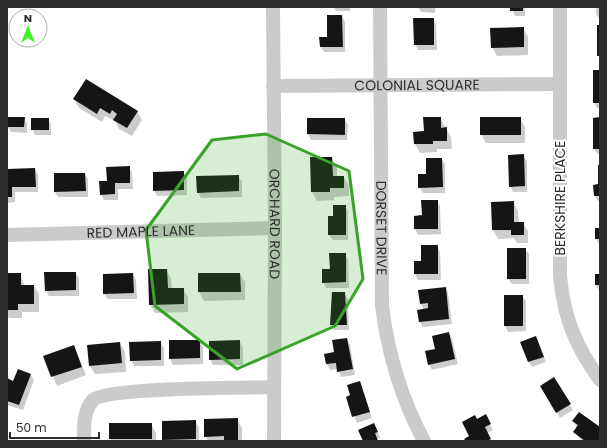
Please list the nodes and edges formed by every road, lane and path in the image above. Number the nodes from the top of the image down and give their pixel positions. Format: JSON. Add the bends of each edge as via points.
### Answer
{"nodes":[{"id":1,"x":273,"y":7,"type":"edge"},
{"id":2,"x":380,"y":7,"type":"edge"},
{"id":3,"x":560,"y":7,"type":"edge"},
{"id":4,"x":560,"y":84,"type":"junction"},
{"id":5,"x":380,"y":85,"type":"junction"},
{"id":6,"x":273,"y":86,"type":"junction"},
{"id":7,"x":275,"y":228,"type":"junction"},
{"id":8,"x":7,"y":235,"type":"edge"},
{"id":9,"x":600,"y":380,"type":"edge"},
{"id":10,"x":274,"y":387,"type":"junction"},
{"id":11,"x":84,"y":441,"type":"edge"},
{"id":12,"x":274,"y":441,"type":"edge"},
{"id":13,"x":424,"y":441,"type":"edge"}],
"edges":[{"from":1,"to":6,"type":"street","name":"ORCHARD ROAD"},
{"from":2,"to":5,"type":"street","name":"DORSET DRIVE"},
{"from":3,"to":4,"type":"street","name":"BERKSHIRE PLACE"},
{"from":4,"to":5,"type":"street","name":"COLONIAL SQUARE"},
{"from":4,"to":9,"type":"street","name":"BERKSHIRE PLACE","via":[[562,297],[575,341]]},
{"from":5,"to":6,"type":"street","name":"COLONIAL SQUARE"},
{"from":5,"to":13,"type":"street","name":"DORSET DRIVE","via":[[382,306],[395,372],[412,418]]},
{"from":6,"to":7,"type":"street","name":"ORCHARD ROAD"},
{"from":7,"to":8,"type":"street","name":"RED MAPLE LANE"},
{"from":7,"to":10,"type":"street","name":"ORCHARD ROAD"},
{"from":10,"to":11,"type":"street","via":[[124,391],[99,396],[93,400],[86,414]]},
{"from":10,"to":12,"type":"street","name":"ORCHARD ROAD"}]}
